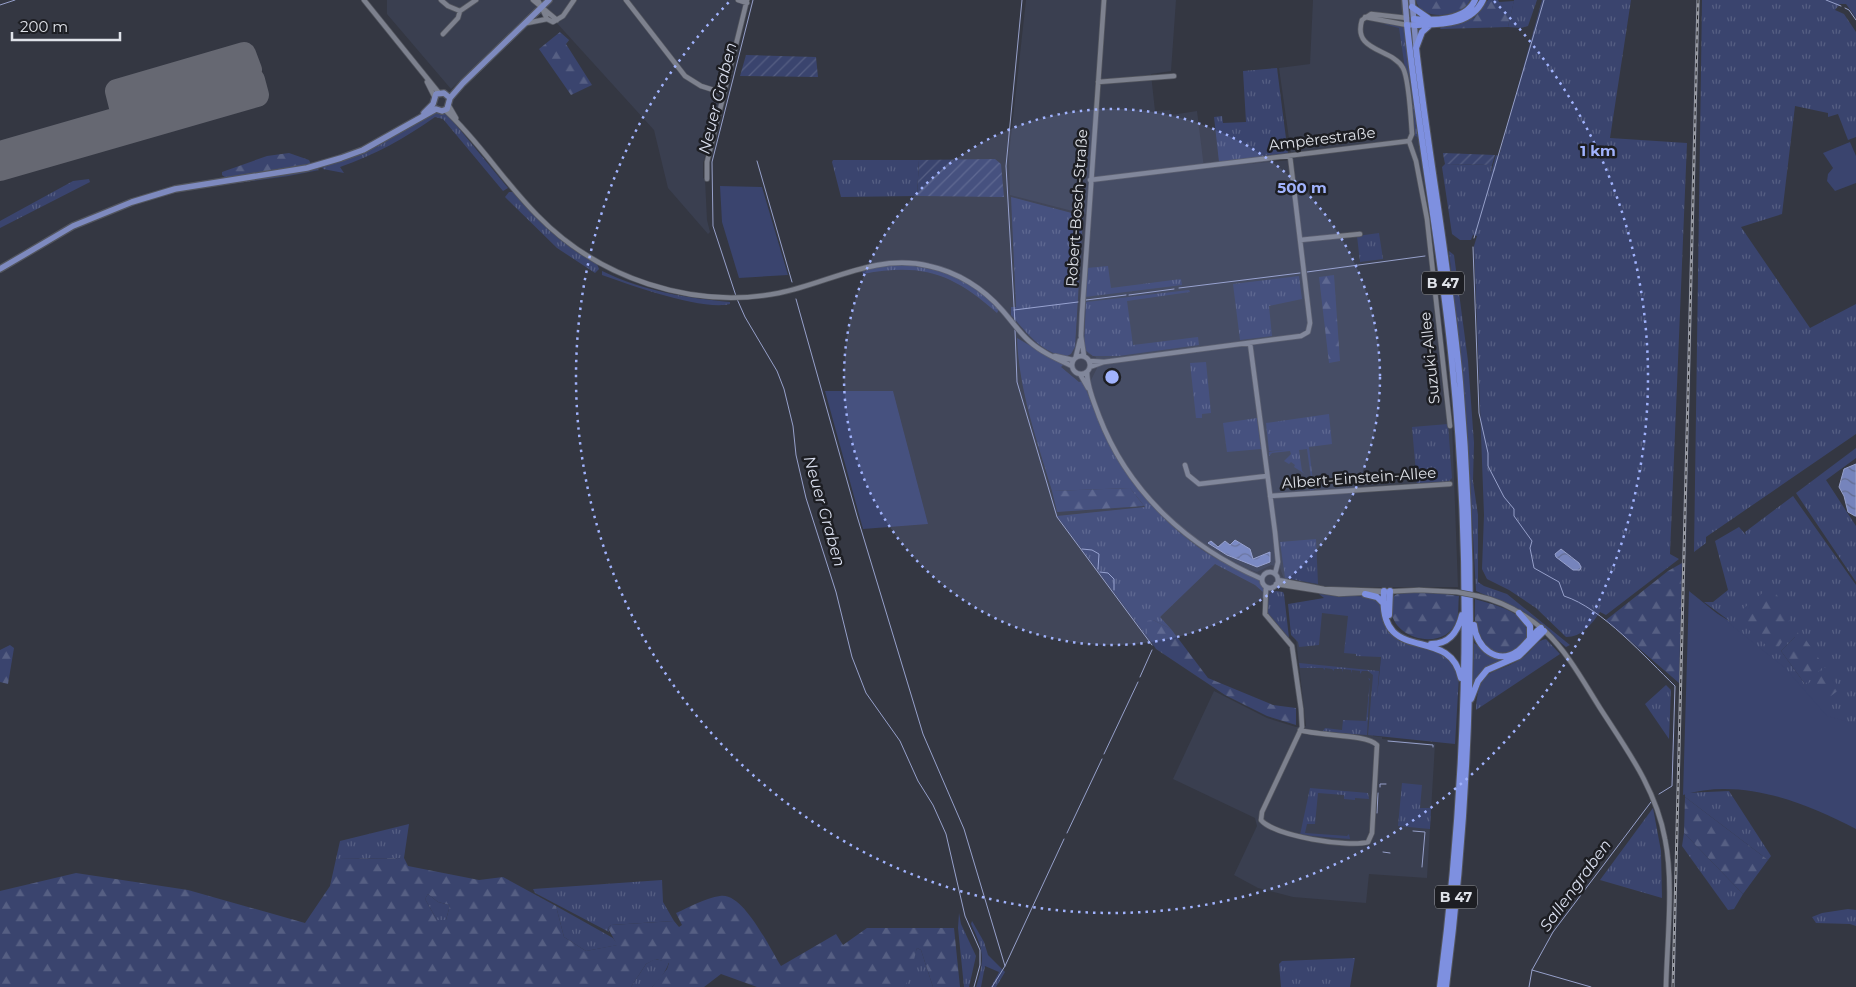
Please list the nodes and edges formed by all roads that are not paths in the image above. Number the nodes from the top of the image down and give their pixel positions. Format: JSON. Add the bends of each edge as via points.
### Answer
{"nodes":[{"id":1,"x":364,"y":0,"type":"edge"},
{"id":2,"x":441,"y":0,"type":"edge"},
{"id":3,"x":476,"y":0,"type":"edge"},
{"id":4,"x":533,"y":0,"type":"edge"},
{"id":5,"x":538,"y":0,"type":"edge"},
{"id":6,"x":549,"y":0,"type":"edge"},
{"id":7,"x":574,"y":0,"type":"edge"},
{"id":8,"x":626,"y":0,"type":"edge"},
{"id":9,"x":738,"y":0,"type":"edge"},
{"id":10,"x":1104,"y":0,"type":"edge"},
{"id":11,"x":1405,"y":0,"type":"edge"},
{"id":12,"x":1475,"y":0,"type":"edge"},
{"id":13,"x":1483,"y":0,"type":"edge"},
{"id":14,"x":747,"y":1,"type":"edge"},
{"id":15,"x":1412,"y":3,"type":"edge"},
{"id":16,"x":542,"y":8,"type":"junction"},
{"id":17,"x":460,"y":11,"type":"junction"},
{"id":18,"x":547,"y":19,"type":"junction"},
{"id":19,"x":559,"y":20,"type":"junction"},
{"id":20,"x":1410,"y":22,"type":"junction"},
{"id":21,"x":1432,"y":22,"type":"junction"},
{"id":22,"x":527,"y":23,"type":"junction"},
{"id":23,"x":443,"y":34,"type":"dead end"},
{"id":24,"x":1416,"y":48,"type":"junction"},
{"id":25,"x":1174,"y":76,"type":"dead end"},
{"id":26,"x":1098,"y":82,"type":"junction"},
{"id":27,"x":723,"y":93,"type":"junction"},
{"id":28,"x":436,"y":95,"type":"junction"},
{"id":29,"x":448,"y":96,"type":"junction"},
{"id":30,"x":435,"y":107,"type":"junction"},
{"id":31,"x":447,"y":108,"type":"junction"},
{"id":32,"x":1409,"y":141,"type":"junction"},
{"id":33,"x":1290,"y":156,"type":"junction"},
{"id":34,"x":707,"y":179,"type":"dead end"},
{"id":35,"x":1090,"y":180,"type":"junction"},
{"id":36,"x":1360,"y":234,"type":"dead end"},
{"id":37,"x":1300,"y":240,"type":"junction"},
{"id":38,"x":0,"y":269,"type":"edge"},
{"id":39,"x":1081,"y":336,"type":"junction"},
{"id":40,"x":1250,"y":343,"type":"junction"},
{"id":41,"x":1051,"y":356,"type":"junction"},
{"id":42,"x":1084,"y":356,"type":"junction"},
{"id":43,"x":1075,"y":358,"type":"junction"},
{"id":44,"x":1090,"y":361,"type":"junction"},
{"id":45,"x":1104,"y":362,"type":"junction"},
{"id":46,"x":1072,"y":366,"type":"junction"},
{"id":47,"x":1090,"y":367,"type":"junction"},
{"id":48,"x":1087,"y":372,"type":"junction"},
{"id":49,"x":1080,"y":374,"type":"junction"},
{"id":50,"x":1090,"y":391,"type":"junction"},
{"id":51,"x":1450,"y":426,"type":"dead end"},
{"id":52,"x":1185,"y":465,"type":"dead end"},
{"id":53,"x":1267,"y":476,"type":"junction"},
{"id":54,"x":1450,"y":484,"type":"dead end"},
{"id":55,"x":1270,"y":496,"type":"junction"},
{"id":56,"x":1277,"y":556,"type":"junction"},
{"id":57,"x":1270,"y":572,"type":"junction"},
{"id":58,"x":1275,"y":574,"type":"junction"},
{"id":59,"x":1263,"y":577,"type":"junction"},
{"id":60,"x":1277,"y":582,"type":"junction"},
{"id":61,"x":1268,"y":587,"type":"junction"},
{"id":62,"x":1387,"y":591,"type":"junction"},
{"id":63,"x":1365,"y":594,"type":"junction"},
{"id":64,"x":1384,"y":604,"type":"junction"},
{"id":65,"x":1468,"y":608,"type":"junction"},
{"id":66,"x":1519,"y":612,"type":"junction"},
{"id":67,"x":1542,"y":629,"type":"junction"},
{"id":68,"x":1527,"y":641,"type":"junction"},
{"id":69,"x":1464,"y":694,"type":"junction"},
{"id":70,"x":1470,"y":702,"type":"junction"},
{"id":71,"x":1301,"y":729,"type":"junction"},
{"id":72,"x":1440,"y":987,"type":"edge"},
{"id":73,"x":1446,"y":987,"type":"edge"},
{"id":74,"x":1666,"y":987,"type":"edge"}],
"edges":[{"from":1,"to":28,"type":"street"},
{"from":2,"to":17,"type":"street"},
{"from":3,"to":17,"type":"street"},
{"from":4,"to":16,"type":"street"},
{"from":5,"to":16,"type":"street"},
{"from":6,"to":16,"type":"main road"},
{"from":7,"to":19,"type":"street"},
{"from":8,"to":27,"type":"street","via":[[685,76],[701,86]]},
{"from":9,"to":14,"type":"street"},
{"from":10,"to":26,"type":"street","name":"Robert-Bosch-Straße"},
{"from":11,"to":20,"type":"main road","number":"B 47"},
{"from":12,"to":21,"type":"highway","via":[[1469,10]]},
{"from":13,"to":21,"type":"highway","via":[[1467,18]]},
{"from":14,"to":27,"type":"street"},
{"from":15,"to":20,"type":"main road","number":"B 47"},
{"from":15,"to":21,"type":"highway","via":[[1421,15]]},
{"from":16,"to":18,"type":"street"},
{"from":16,"to":19,"type":"street"},
{"from":16,"to":22,"type":"main road"},
{"from":17,"to":23,"type":"street","via":[[458,18]]},
{"from":18,"to":19,"type":"street"},
{"from":18,"to":22,"type":"street"},
{"from":20,"to":21,"type":"highway"},
{"from":20,"to":24,"type":"main road","number":"B 47"},
{"from":20,"to":32,"type":"street","via":[[1365,17],[1360,25],[1364,41],[1404,70],[1412,134]]},
{"from":20,"to":65,"type":"highway","number":"B 47","via":[[1452,362]]},
{"from":21,"to":24,"type":"highway","via":[[1422,32]]},
{"from":22,"to":29,"type":"main road"},
{"from":24,"to":65,"type":"highway","number":"B 47","via":[[1460,379],[1467,489]]},
{"from":25,"to":26,"type":"street"},
{"from":26,"to":35,"type":"street","name":"Robert-Bosch-Straße"},
{"from":27,"to":34,"type":"street","via":[[706,162]]},
{"from":28,"to":29,"type":"main road"},
{"from":28,"to":30,"type":"main road"},
{"from":29,"to":31,"type":"main road"},
{"from":30,"to":31,"type":"main road"},
{"from":30,"to":38,"type":"main road","via":[[364,150],[335,160],[175,189],[132,202],[73,226]]},
{"from":31,"to":41,"type":"street","via":[[537,215],[591,258],[621,274],[683,293],[746,297],[795,289],[884,263],[912,263],[944,269],[990,298],[1035,346]]},
{"from":32,"to":33,"type":"street","name":"Ampèrestraße"},
{"from":32,"to":51,"type":"street","name":"Suzuki-Allee","via":[[1416,161],[1426,219]]},
{"from":33,"to":35,"type":"street","name":"Ampèrestraße"},
{"from":33,"to":37,"type":"street"},
{"from":35,"to":39,"type":"street","name":"Robert-Bosch-Straße"},
{"from":36,"to":37,"type":"street"},
{"from":37,"to":40,"type":"street","via":[[1310,323],[1308,332],[1301,336]]},
{"from":39,"to":42,"type":"street","name":"Robert-Bosch-Straße"},
{"from":39,"to":43,"type":"street","name":"Robert-Bosch-Straße"},
{"from":40,"to":45,"type":"street"},
{"from":40,"to":53,"type":"street"},
{"from":41,"to":43,"type":"street"},
{"from":41,"to":46,"type":"street"},
{"from":42,"to":43,"type":"street"},
{"from":42,"to":44,"type":"street"},
{"from":43,"to":46,"type":"street","name":"Robert-Bosch-Straße"},
{"from":44,"to":45,"type":"street"},
{"from":44,"to":47,"type":"street"},
{"from":45,"to":47,"type":"street"},
{"from":46,"to":49,"type":"street"},
{"from":47,"to":48,"type":"street"},
{"from":48,"to":49,"type":"street"},
{"from":48,"to":50,"type":"street"},
{"from":49,"to":50,"type":"street"},
{"from":50,"to":59,"type":"street","via":[[1114,450],[1152,504],[1198,544]]},
{"from":52,"to":53,"type":"street","via":[[1188,475],[1200,484]]},
{"from":53,"to":55,"type":"street"},
{"from":54,"to":55,"type":"street","name":"Albert-Einstein-Allee"},
{"from":55,"to":56,"type":"street"},
{"from":56,"to":57,"type":"street"},
{"from":56,"to":58,"type":"street"},
{"from":57,"to":58,"type":"street"},
{"from":57,"to":59,"type":"street"},
{"from":58,"to":60,"type":"street"},
{"from":59,"to":61,"type":"street"},
{"from":60,"to":61,"type":"street"},
{"from":60,"to":62,"type":"street","via":[[1324,589]]},
{"from":60,"to":63,"type":"street","via":[[1322,592]]},
{"from":61,"to":71,"type":"street","via":[[1264,608],[1267,618],[1292,646]]},
{"from":62,"to":63,"type":"street"},
{"from":62,"to":64,"type":"highway"},
{"from":62,"to":65,"type":"highway","via":[[1394,628],[1416,641],[1436,644],[1451,638]]},
{"from":62,"to":66,"type":"street","bridge":true,"via":[[1457,592],[1496,601]]},
{"from":63,"to":64,"type":"highway","via":[[1377,597]]},
{"from":64,"to":69,"type":"highway","via":[[1388,621],[1398,636],[1415,644],[1440,648],[1455,660]]},
{"from":65,"to":68,"type":"highway","via":[[1475,635],[1485,651],[1497,656],[1511,654]]},
{"from":65,"to":69,"type":"highway","number":"B 47"},
{"from":65,"to":70,"type":"highway","number":"B 47"},
{"from":66,"to":67,"type":"street"},
{"from":66,"to":68,"type":"highway","via":[[1530,626]]},
{"from":67,"to":68,"type":"highway"},
{"from":67,"to":70,"type":"highway","via":[[1519,656],[1487,670],[1478,681]]},
{"from":67,"to":74,"type":"street","via":[[1584,681],[1638,767],[1658,808],[1668,868]]},
{"from":69,"to":72,"type":"highway","number":"B 47","via":[[1458,812]]},
{"from":70,"to":73,"type":"highway","number":"B 47","via":[[1465,806]]},
{"from":71,"to":71,"type":"street","via":[[1313,734],[1367,740],[1377,745],[1370,840],[1364,843],[1300,838],[1261,820]]}]}
